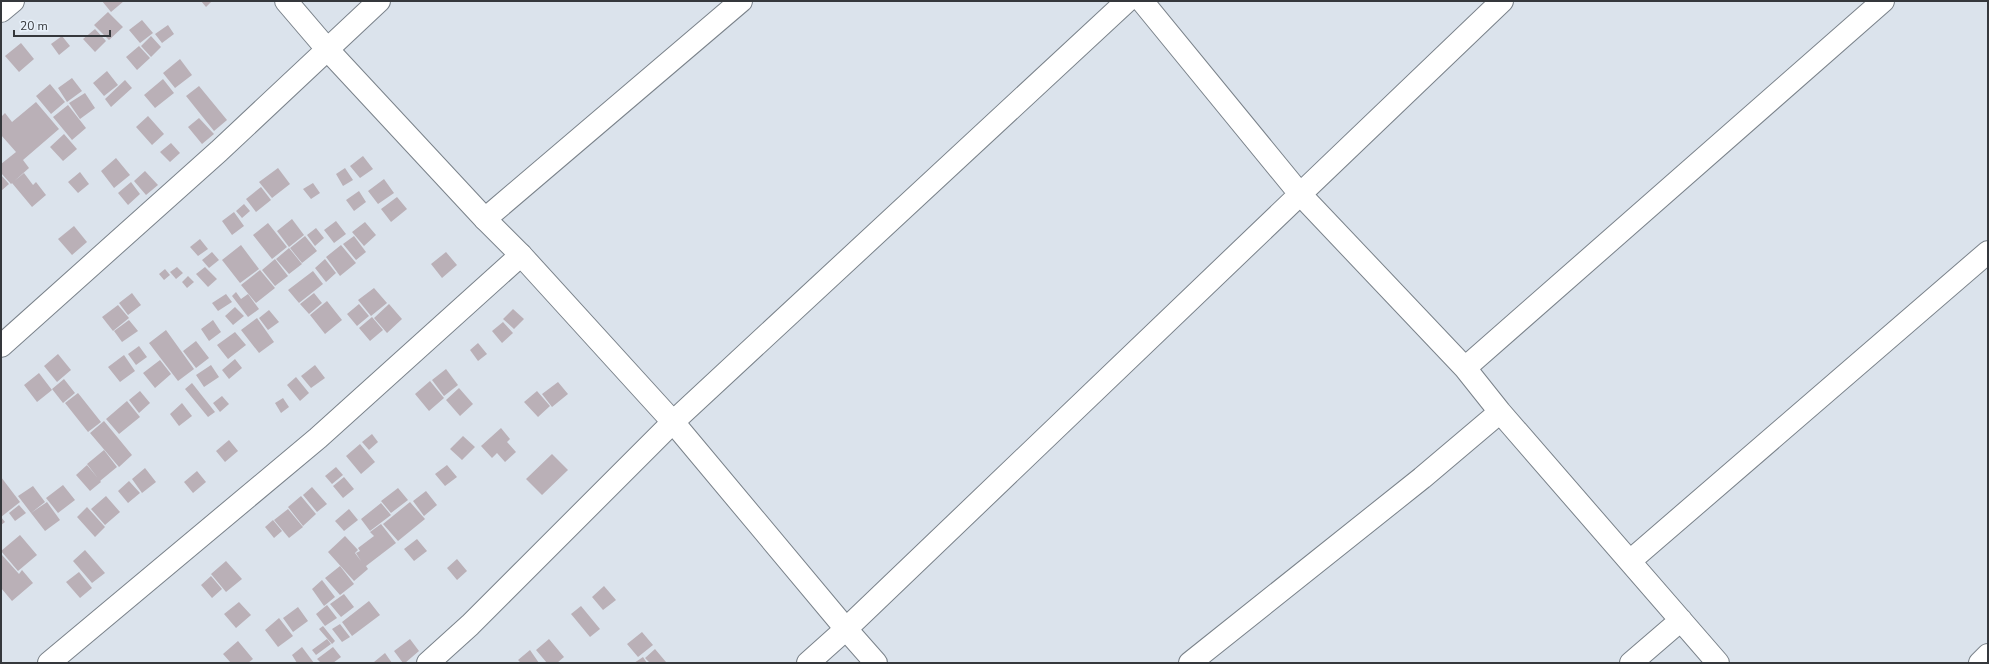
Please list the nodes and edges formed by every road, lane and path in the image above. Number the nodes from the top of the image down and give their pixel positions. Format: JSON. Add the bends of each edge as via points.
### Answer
{"nodes":[{"id":1,"x":13,"y":1,"type":"edge"},
{"id":2,"x":286,"y":1,"type":"edge"},
{"id":3,"x":379,"y":1,"type":"edge"},
{"id":4,"x":741,"y":1,"type":"edge"},
{"id":5,"x":1127,"y":1,"type":"edge"},
{"id":6,"x":1142,"y":1,"type":"edge"},
{"id":7,"x":1502,"y":1,"type":"edge"},
{"id":8,"x":1883,"y":1,"type":"edge"},
{"id":9,"x":1,"y":11,"type":"edge"},
{"id":10,"x":327,"y":49,"type":"junction"},
{"id":11,"x":1300,"y":194,"type":"junction"},
{"id":12,"x":485,"y":220,"type":"junction"},
{"id":13,"x":1988,"y":252,"type":"edge"},
{"id":14,"x":522,"y":255,"type":"junction"},
{"id":15,"x":1,"y":346,"type":"edge"},
{"id":16,"x":1465,"y":368,"type":"junction"},
{"id":17,"x":1500,"y":412,"type":"junction"},
{"id":18,"x":673,"y":422,"type":"junction"},
{"id":19,"x":1630,"y":561,"type":"junction"},
{"id":20,"x":1681,"y":620,"type":"junction"},
{"id":21,"x":846,"y":629,"type":"junction"},
{"id":22,"x":1988,"y":655,"type":"edge"},
{"id":23,"x":49,"y":663,"type":"edge"},
{"id":24,"x":428,"y":663,"type":"edge"},
{"id":25,"x":808,"y":663,"type":"edge"},
{"id":26,"x":876,"y":663,"type":"edge"},
{"id":27,"x":1190,"y":663,"type":"edge"},
{"id":28,"x":1631,"y":663,"type":"edge"},
{"id":29,"x":1718,"y":663,"type":"edge"},
{"id":30,"x":1980,"y":663,"type":"edge"}],
"edges":[{"from":1,"to":9,"type":"street"},
{"from":2,"to":10,"type":"street"},
{"from":3,"to":10,"type":"street"},
{"from":4,"to":12,"type":"street"},
{"from":5,"to":18,"type":"street"},
{"from":6,"to":11,"type":"street"},
{"from":7,"to":11,"type":"street"},
{"from":8,"to":16,"type":"street"},
{"from":10,"to":12,"type":"street"},
{"from":10,"to":15,"type":"street","via":[[219,151]]},
{"from":11,"to":16,"type":"street"},
{"from":11,"to":21,"type":"street"},
{"from":12,"to":14,"type":"street"},
{"from":13,"to":19,"type":"street"},
{"from":14,"to":18,"type":"street"},
{"from":14,"to":23,"type":"street","via":[[318,438]]},
{"from":16,"to":17,"type":"street"},
{"from":17,"to":19,"type":"street"},
{"from":17,"to":27,"type":"street","via":[[1416,483]]},
{"from":18,"to":21,"type":"street"},
{"from":18,"to":24,"type":"street"},
{"from":19,"to":20,"type":"street"},
{"from":20,"to":28,"type":"street"},
{"from":20,"to":29,"type":"street"},
{"from":21,"to":25,"type":"street"},
{"from":21,"to":26,"type":"street"},
{"from":22,"to":30,"type":"street"}]}
